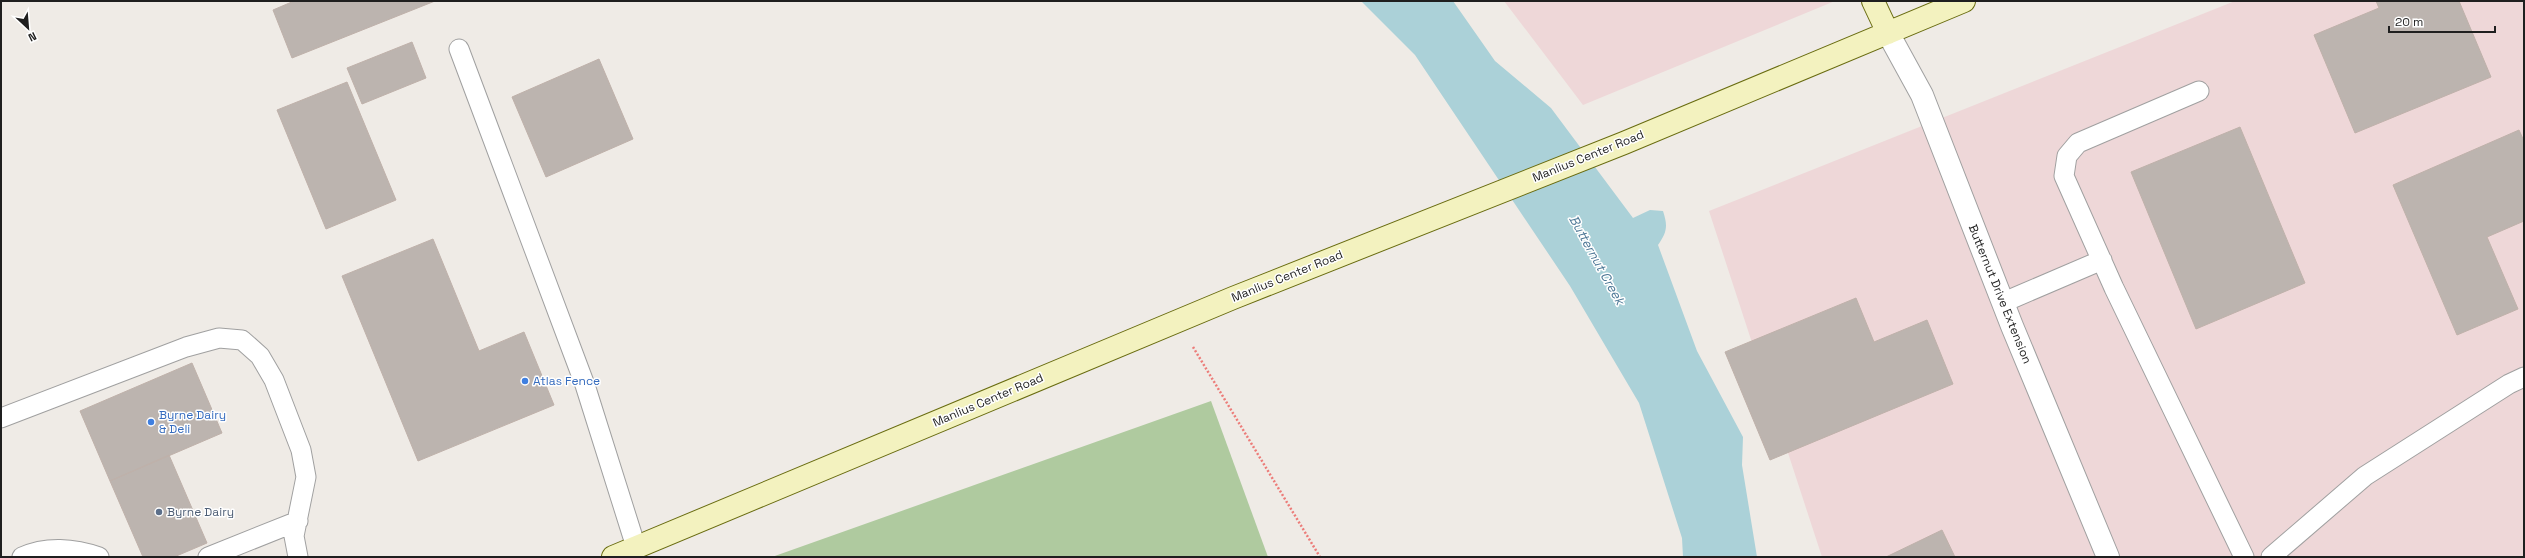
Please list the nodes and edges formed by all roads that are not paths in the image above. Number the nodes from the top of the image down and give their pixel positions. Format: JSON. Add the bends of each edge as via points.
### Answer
{"nodes":[{"id":1,"x":1873,"y":1,"type":"edge"},
{"id":2,"x":1964,"y":1,"type":"edge"},
{"id":3,"x":1888,"y":33,"type":"junction"},
{"id":4,"x":459,"y":49,"type":"dead end"},
{"id":5,"x":2199,"y":91,"type":"dead end"},
{"id":6,"x":2102,"y":260,"type":"junction"},
{"id":7,"x":2004,"y":302,"type":"junction"},
{"id":8,"x":2524,"y":377,"type":"edge"},
{"id":9,"x":1,"y":418,"type":"edge"},
{"id":10,"x":298,"y":521,"type":"junction"},
{"id":11,"x":636,"y":547,"type":"junction"},
{"id":12,"x":22,"y":557,"type":"edge"},
{"id":13,"x":100,"y":557,"type":"edge"},
{"id":14,"x":208,"y":557,"type":"edge"},
{"id":15,"x":298,"y":557,"type":"edge"},
{"id":16,"x":613,"y":557,"type":"edge"},
{"id":17,"x":2108,"y":557,"type":"edge"},
{"id":18,"x":2244,"y":557,"type":"edge"},
{"id":19,"x":2271,"y":557,"type":"edge"}],
"edges":[{"from":1,"to":3,"type":"main road"},
{"from":2,"to":3,"type":"main road","name":"Manlius Center Road"},
{"from":3,"to":7,"type":"street","name":"Butternut Drive Extension","via":[[1922,95]]},
{"from":3,"to":11,"type":"main road","name":"Manlius Center Road","via":[[1624,143],[1177,321]]},
{"from":4,"to":11,"type":"lane","via":[[585,385]]},
{"from":5,"to":6,"type":"lane","via":[[2078,143],[2067,156],[2064,176]]},
{"from":6,"to":7,"type":"lane"},
{"from":6,"to":18,"type":"lane"},
{"from":7,"to":17,"type":"street","name":"Butternut Drive Extension"},
{"from":8,"to":19,"type":"lane","via":[[2365,476]]},
{"from":9,"to":10,"type":"lane","via":[[186,347],[219,338],[242,340],[260,356],[274,380],[301,450],[306,477]]},
{"from":10,"to":14,"type":"lane"},
{"from":10,"to":15,"type":"lane","via":[[294,536]]},
{"from":11,"to":16,"type":"main road","name":"Manlius Center Road"},
{"from":12,"to":13,"type":"lane","via":[[34,552],[59,548]]}]}
